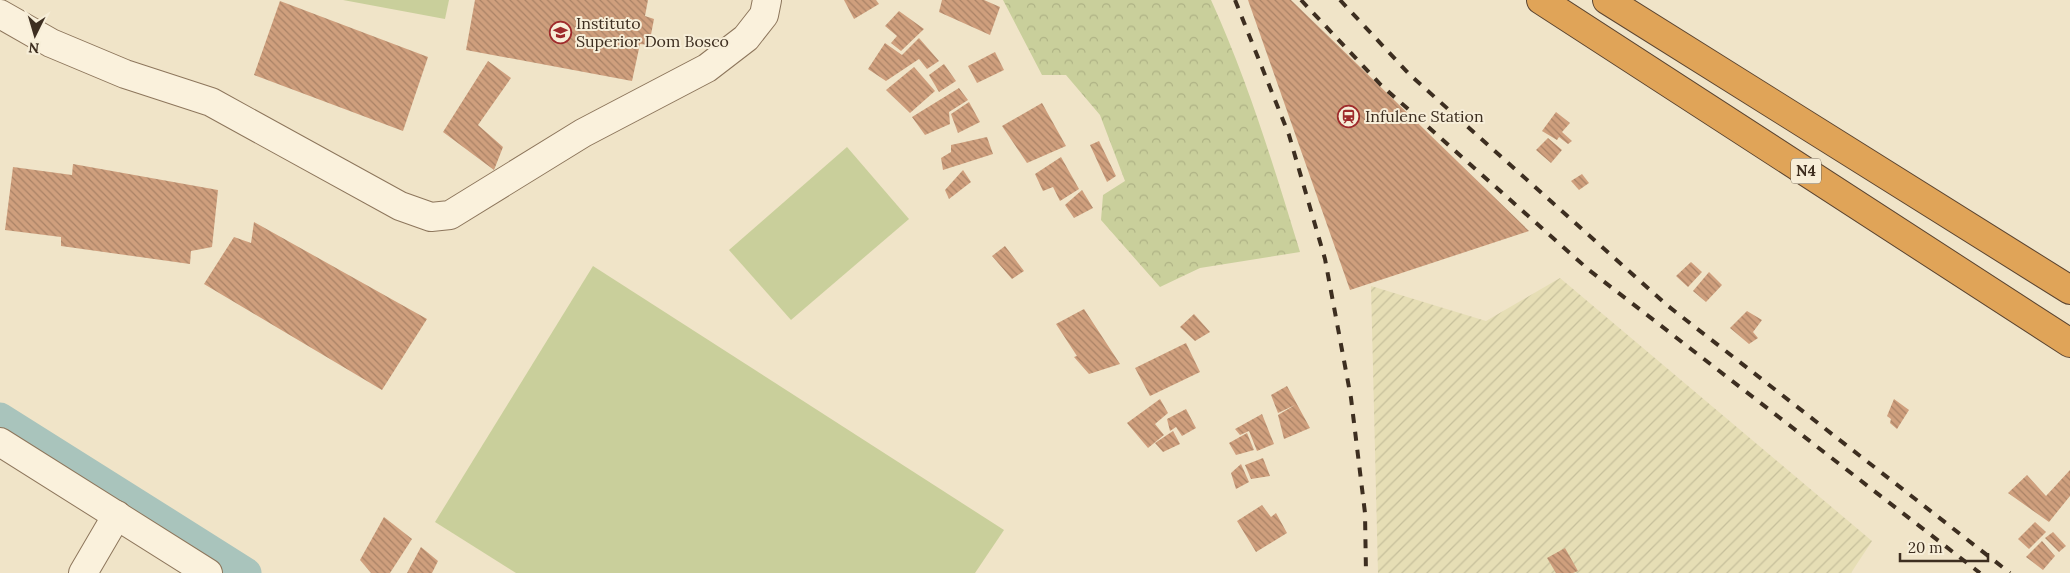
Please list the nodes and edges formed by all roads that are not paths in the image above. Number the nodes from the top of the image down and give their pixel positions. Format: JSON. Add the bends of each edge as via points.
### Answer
{"nodes":[{"id":1,"x":767,"y":0,"type":"edge"},
{"id":2,"x":1542,"y":0,"type":"edge"},
{"id":3,"x":1607,"y":0,"type":"edge"},
{"id":4,"x":0,"y":14,"type":"edge"},
{"id":5,"x":2070,"y":290,"type":"edge"},
{"id":6,"x":2070,"y":343,"type":"edge"},
{"id":7,"x":0,"y":442,"type":"edge"},
{"id":8,"x":117,"y":515,"type":"junction"},
{"id":9,"x":83,"y":573,"type":"edge"},
{"id":10,"x":208,"y":573,"type":"edge"}],
"edges":[{"from":1,"to":4,"type":"street","via":[[764,15],[746,38],[707,68],[583,133],[450,215],[431,217],[400,206],[211,102],[125,74],[51,43]]},
{"from":2,"to":6,"type":"highway","number":"N4"},
{"from":3,"to":5,"type":"highway","number":"N4"},
{"from":7,"to":8,"type":"street"},
{"from":8,"to":9,"type":"street"},
{"from":8,"to":10,"type":"street"}]}
